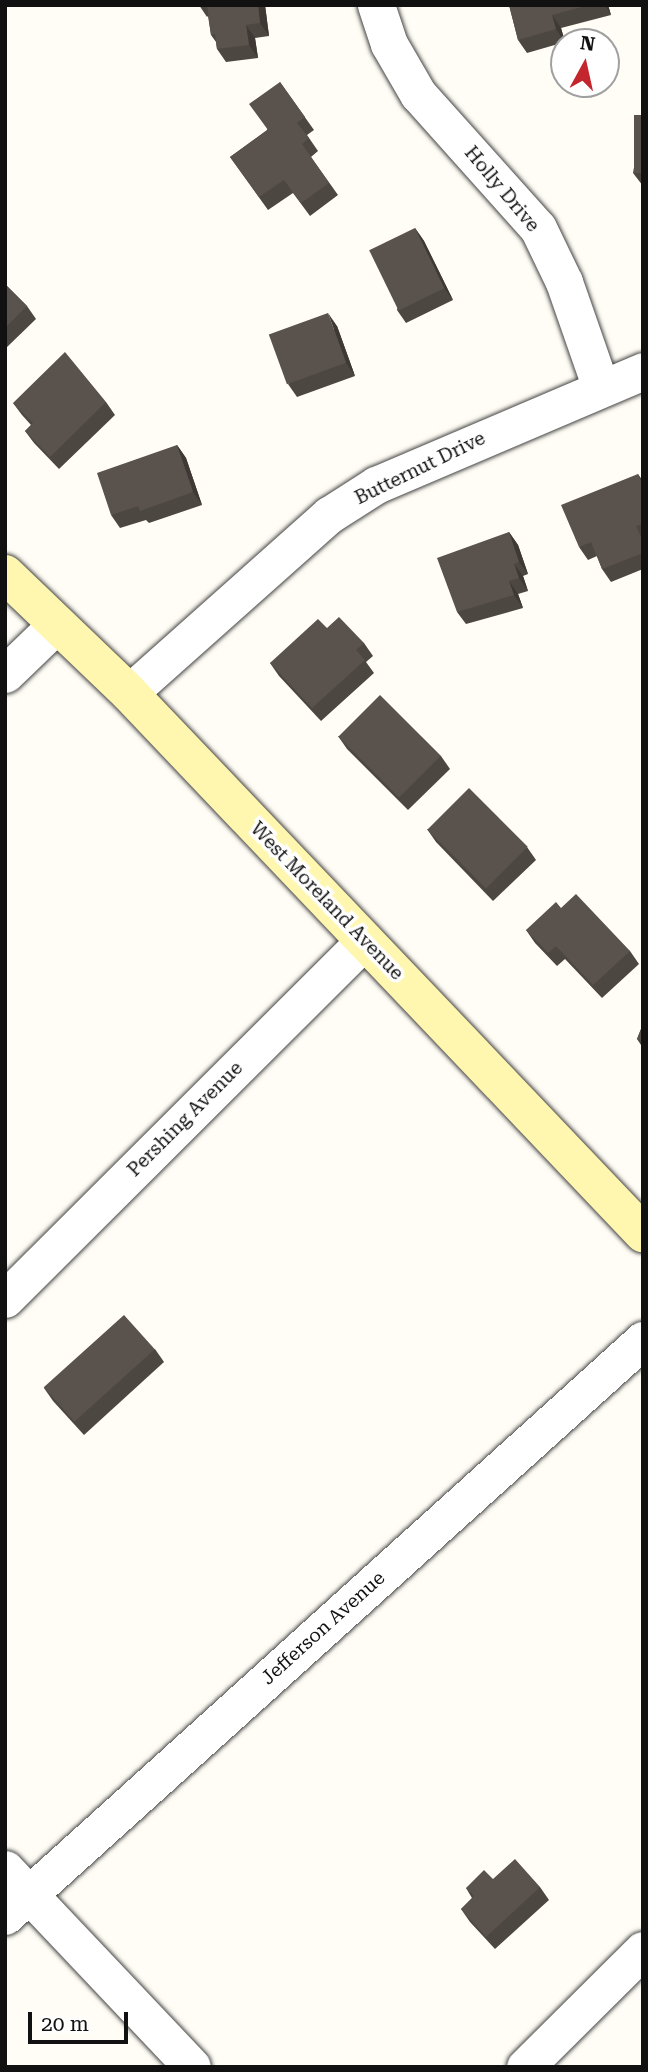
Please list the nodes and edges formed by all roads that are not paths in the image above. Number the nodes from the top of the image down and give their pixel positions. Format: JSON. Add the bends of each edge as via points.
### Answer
{"nodes":[{"id":1,"x":376,"y":5,"type":"edge"},
{"id":2,"x":643,"y":371,"type":"edge"},
{"id":3,"x":601,"y":388,"type":"junction"},
{"id":4,"x":5,"y":574,"type":"edge"},
{"id":5,"x":56,"y":625,"type":"junction"},
{"id":6,"x":5,"y":674,"type":"edge"},
{"id":7,"x":129,"y":693,"type":"junction"},
{"id":8,"x":365,"y":940,"type":"junction"},
{"id":9,"x":643,"y":1233,"type":"edge"},
{"id":10,"x":5,"y":1299,"type":"edge"},
{"id":11,"x":643,"y":1340,"type":"edge"},
{"id":12,"x":13,"y":1893,"type":"edge"},
{"id":13,"x":643,"y":1950,"type":"edge"},
{"id":14,"x":192,"y":2067,"type":"edge"},
{"id":15,"x":526,"y":2067,"type":"edge"}],
"edges":[{"from":1,"to":3,"type":"street","name":"Holly Drive","via":[[388,44],[418,94],[538,228],[564,282]]},
{"from":2,"to":3,"type":"street","name":"Butternut Drive"},
{"from":3,"to":7,"type":"street","name":"Butternut Drive","via":[[440,455],[341,508]]},
{"from":4,"to":5,"type":"street","name":"West Moreland Avenue"},
{"from":5,"to":6,"type":"street"},
{"from":5,"to":7,"type":"street","name":"West Moreland Avenue"},
{"from":7,"to":8,"type":"street","name":"West Moreland Avenue"},
{"from":8,"to":9,"type":"street","name":"West Moreland Avenue"},
{"from":8,"to":10,"type":"street","name":"Pershing Avenue"},
{"from":11,"to":12,"type":"street","name":"Jefferson Avenue"},
{"from":12,"to":14,"type":"street"},
{"from":13,"to":15,"type":"street"}]}
